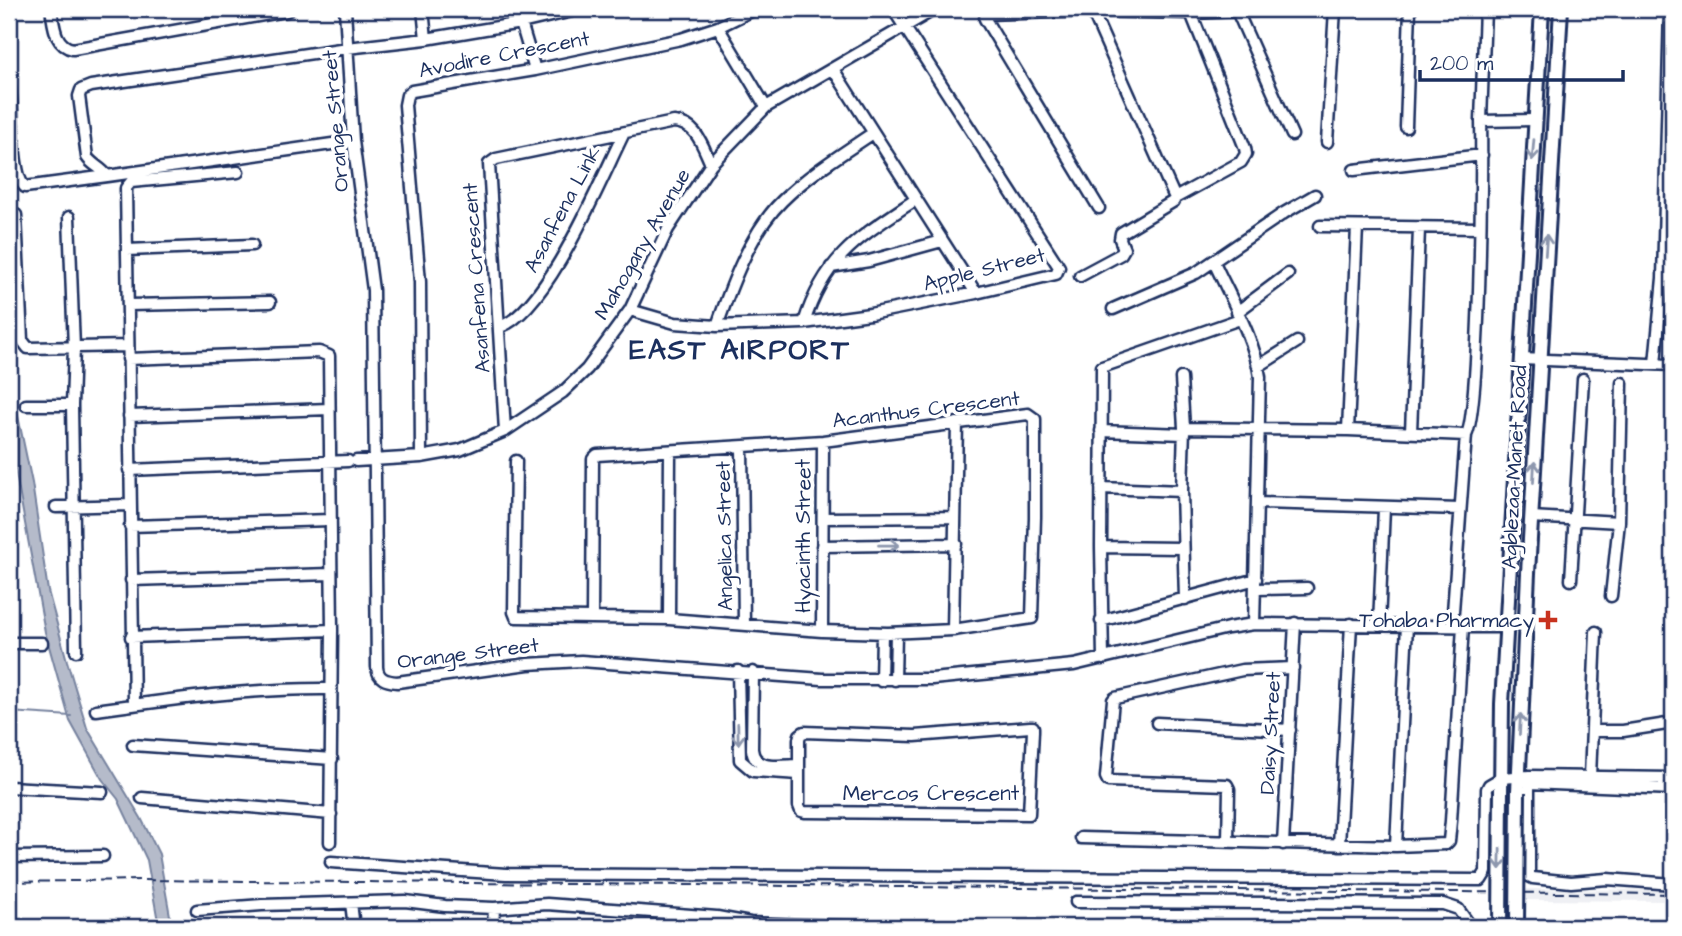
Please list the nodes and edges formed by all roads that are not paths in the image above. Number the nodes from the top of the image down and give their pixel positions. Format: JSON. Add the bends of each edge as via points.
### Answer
{"nodes":[{"id":1,"x":51,"y":9,"type":"edge"},
{"id":2,"x":290,"y":9,"type":"edge"},
{"id":3,"x":345,"y":9,"type":"edge"},
{"id":4,"x":423,"y":9,"type":"edge"},
{"id":5,"x":581,"y":9,"type":"edge"},
{"id":6,"x":755,"y":9,"type":"edge"},
{"id":7,"x":893,"y":9,"type":"edge"},
{"id":8,"x":1302,"y":9,"type":"edge"},
{"id":9,"x":1335,"y":9,"type":"edge"},
{"id":10,"x":1410,"y":9,"type":"edge"},
{"id":11,"x":1485,"y":9,"type":"edge"},
{"id":12,"x":1542,"y":9,"type":"edge"},
{"id":13,"x":1561,"y":9,"type":"edge"},
{"id":14,"x":1670,"y":9,"type":"edge"},
{"id":15,"x":1092,"y":11,"type":"junction"},
{"id":16,"x":1237,"y":11,"type":"junction"},
{"id":17,"x":930,"y":12,"type":"dead end"},
{"id":18,"x":1191,"y":13,"type":"junction"},
{"id":19,"x":521,"y":23,"type":"junction"},
{"id":20,"x":904,"y":25,"type":"junction"},
{"id":21,"x":718,"y":27,"type":"junction"},
{"id":22,"x":426,"y":39,"type":"junction"},
{"id":23,"x":347,"y":48,"type":"junction"},
{"id":24,"x":833,"y":69,"type":"junction"},
{"id":25,"x":535,"y":70,"type":"junction"},
{"id":26,"x":9,"y":83,"type":"edge"},
{"id":27,"x":766,"y":107,"type":"junction"},
{"id":28,"x":1536,"y":120,"type":"junction"},
{"id":29,"x":1481,"y":121,"type":"junction"},
{"id":30,"x":1406,"y":127,"type":"dead end"},
{"id":31,"x":624,"y":133,"type":"junction"},
{"id":32,"x":873,"y":133,"type":"junction"},
{"id":33,"x":1292,"y":135,"type":"dead end"},
{"id":34,"x":354,"y":141,"type":"junction"},
{"id":35,"x":1327,"y":142,"type":"dead end"},
{"id":36,"x":1482,"y":155,"type":"junction"},
{"id":37,"x":710,"y":164,"type":"junction"},
{"id":38,"x":1354,"y":170,"type":"dead end"},
{"id":39,"x":238,"y":173,"type":"dead end"},
{"id":40,"x":107,"y":176,"type":"junction"},
{"id":41,"x":1315,"y":195,"type":"dead end"},
{"id":42,"x":1175,"y":198,"type":"junction"},
{"id":43,"x":915,"y":200,"type":"junction"},
{"id":44,"x":1098,"y":208,"type":"dead end"},
{"id":45,"x":16,"y":215,"type":"dead end"},
{"id":46,"x":69,"y":217,"type":"dead end"},
{"id":47,"x":1320,"y":226,"type":"dead end"},
{"id":48,"x":1357,"y":228,"type":"junction"},
{"id":49,"x":1419,"y":229,"type":"junction"},
{"id":50,"x":1480,"y":229,"type":"junction"},
{"id":51,"x":942,"y":241,"type":"junction"},
{"id":52,"x":252,"y":246,"type":"dead end"},
{"id":53,"x":127,"y":250,"type":"junction"},
{"id":54,"x":1214,"y":262,"type":"junction"},
{"id":55,"x":831,"y":267,"type":"junction"},
{"id":56,"x":1288,"y":274,"type":"dead end"},
{"id":57,"x":1080,"y":276,"type":"dead end"},
{"id":58,"x":1668,"y":277,"type":"edge"},
{"id":59,"x":976,"y":293,"type":"junction"},
{"id":60,"x":270,"y":302,"type":"dead end"},
{"id":61,"x":128,"y":304,"type":"junction"},
{"id":62,"x":1113,"y":309,"type":"dead end"},
{"id":63,"x":630,"y":310,"type":"junction"},
{"id":64,"x":1238,"y":315,"type":"junction"},
{"id":65,"x":804,"y":323,"type":"junction"},
{"id":66,"x":717,"y":326,"type":"junction"},
{"id":67,"x":500,"y":327,"type":"junction"},
{"id":68,"x":1297,"y":342,"type":"dead end"},
{"id":69,"x":128,"y":345,"type":"junction"},
{"id":70,"x":74,"y":348,"type":"junction"},
{"id":71,"x":128,"y":359,"type":"junction"},
{"id":72,"x":1521,"y":359,"type":"junction"},
{"id":73,"x":1540,"y":360,"type":"junction"},
{"id":74,"x":1655,"y":364,"type":"junction"},
{"id":75,"x":1673,"y":365,"type":"edge"},
{"id":76,"x":1259,"y":366,"type":"junction"},
{"id":77,"x":1181,"y":378,"type":"dead end"},
{"id":78,"x":1583,"y":379,"type":"dead end"},
{"id":79,"x":1622,"y":383,"type":"dead end"},
{"id":80,"x":26,"y":405,"type":"dead end"},
{"id":81,"x":72,"y":405,"type":"junction"},
{"id":82,"x":329,"y":409,"type":"junction"},
{"id":83,"x":129,"y":416,"type":"junction"},
{"id":84,"x":957,"y":424,"type":"junction"},
{"id":85,"x":1260,"y":430,"type":"junction"},
{"id":86,"x":1348,"y":430,"type":"junction"},
{"id":87,"x":505,"y":431,"type":"junction"},
{"id":88,"x":1101,"y":431,"type":"junction"},
{"id":89,"x":1184,"y":431,"type":"junction"},
{"id":90,"x":1411,"y":432,"type":"junction"},
{"id":91,"x":1466,"y":435,"type":"junction"},
{"id":92,"x":823,"y":441,"type":"junction"},
{"id":93,"x":742,"y":447,"type":"junction"},
{"id":94,"x":670,"y":451,"type":"junction"},
{"id":95,"x":421,"y":457,"type":"junction"},
{"id":96,"x":376,"y":460,"type":"junction"},
{"id":97,"x":516,"y":461,"type":"dead end"},
{"id":98,"x":330,"y":462,"type":"junction"},
{"id":99,"x":129,"y":470,"type":"junction"},
{"id":100,"x":1101,"y":488,"type":"junction"},
{"id":101,"x":1181,"y":491,"type":"junction"},
{"id":102,"x":1258,"y":503,"type":"junction"},
{"id":103,"x":130,"y":505,"type":"junction"},
{"id":104,"x":56,"y":506,"type":"dead end"},
{"id":105,"x":73,"y":506,"type":"junction"},
{"id":106,"x":1384,"y":508,"type":"junction"},
{"id":107,"x":1460,"y":509,"type":"junction"},
{"id":108,"x":956,"y":517,"type":"junction"},
{"id":109,"x":1531,"y":517,"type":"junction"},
{"id":110,"x":822,"y":518,"type":"junction"},
{"id":111,"x":331,"y":520,"type":"junction"},
{"id":112,"x":1575,"y":521,"type":"junction"},
{"id":113,"x":1619,"y":522,"type":"junction"},
{"id":114,"x":130,"y":526,"type":"junction"},
{"id":115,"x":956,"y":544,"type":"junction"},
{"id":116,"x":822,"y":546,"type":"junction"},
{"id":117,"x":1101,"y":547,"type":"junction"},
{"id":118,"x":1182,"y":548,"type":"junction"},
{"id":119,"x":331,"y":574,"type":"junction"},
{"id":120,"x":131,"y":580,"type":"junction"},
{"id":121,"x":1571,"y":580,"type":"dead end"},
{"id":122,"x":1256,"y":584,"type":"junction"},
{"id":123,"x":1307,"y":588,"type":"dead end"},
{"id":124,"x":1611,"y":596,"type":"dead end"},
{"id":125,"x":1185,"y":599,"type":"junction"},
{"id":126,"x":592,"y":618,"type":"junction"},
{"id":127,"x":670,"y":619,"type":"junction"},
{"id":128,"x":1101,"y":621,"type":"junction"},
{"id":129,"x":1295,"y":623,"type":"junction"},
{"id":130,"x":1254,"y":624,"type":"junction"},
{"id":131,"x":1351,"y":624,"type":"junction"},
{"id":132,"x":744,"y":625,"type":"junction"},
{"id":133,"x":1379,"y":625,"type":"junction"},
{"id":134,"x":1407,"y":625,"type":"junction"},
{"id":135,"x":1458,"y":626,"type":"junction"},
{"id":136,"x":1506,"y":628,"type":"junction"},
{"id":137,"x":332,"y":629,"type":"junction"},
{"id":138,"x":953,"y":629,"type":"junction"},
{"id":139,"x":822,"y":631,"type":"junction"},
{"id":140,"x":1596,"y":632,"type":"dead end"},
{"id":141,"x":882,"y":633,"type":"junction"},
{"id":142,"x":896,"y":633,"type":"junction"},
{"id":143,"x":131,"y":637,"type":"junction"},
{"id":144,"x":9,"y":643,"type":"edge"},
{"id":145,"x":42,"y":643,"type":"dead end"},
{"id":146,"x":76,"y":651,"type":"dead end"},
{"id":147,"x":1103,"y":659,"type":"junction"},
{"id":148,"x":1293,"y":668,"type":"junction"},
{"id":149,"x":737,"y":671,"type":"junction"},
{"id":150,"x":753,"y":672,"type":"junction"},
{"id":151,"x":895,"y":680,"type":"junction"},
{"id":152,"x":881,"y":681,"type":"junction"},
{"id":153,"x":331,"y":689,"type":"junction"},
{"id":154,"x":134,"y":705,"type":"junction"},
{"id":155,"x":96,"y":710,"type":"dead end"},
{"id":156,"x":1157,"y":723,"type":"dead end"},
{"id":157,"x":1673,"y":723,"type":"edge"},
{"id":158,"x":1290,"y":730,"type":"junction"},
{"id":159,"x":1592,"y":731,"type":"junction"},
{"id":160,"x":133,"y":746,"type":"dead end"},
{"id":161,"x":332,"y":759,"type":"junction"},
{"id":162,"x":799,"y":770,"type":"junction"},
{"id":163,"x":1590,"y":777,"type":"junction"},
{"id":164,"x":1673,"y":778,"type":"edge"},
{"id":165,"x":1522,"y":784,"type":"junction"},
{"id":166,"x":1501,"y":785,"type":"junction"},
{"id":167,"x":9,"y":787,"type":"edge"},
{"id":168,"x":1673,"y":789,"type":"edge"},
{"id":169,"x":102,"y":792,"type":"dead end"},
{"id":170,"x":142,"y":798,"type":"dead end"},
{"id":171,"x":331,"y":814,"type":"junction"},
{"id":172,"x":1081,"y":838,"type":"dead end"},
{"id":173,"x":1228,"y":841,"type":"junction"},
{"id":174,"x":330,"y":842,"type":"dead end"},
{"id":175,"x":1283,"y":844,"type":"junction"},
{"id":176,"x":1339,"y":845,"type":"junction"},
{"id":177,"x":1396,"y":846,"type":"junction"},
{"id":178,"x":103,"y":856,"type":"dead end"},
{"id":179,"x":9,"y":857,"type":"edge"},
{"id":180,"x":331,"y":862,"type":"dead end"},
{"id":181,"x":1673,"y":884,"type":"edge"},
{"id":182,"x":1076,"y":902,"type":"dead end"},
{"id":183,"x":351,"y":903,"type":"junction"},
{"id":184,"x":494,"y":908,"type":"junction"},
{"id":185,"x":197,"y":910,"type":"dead end"},
{"id":186,"x":716,"y":922,"type":"edge"},
{"id":187,"x":354,"y":927,"type":"edge"},
{"id":188,"x":492,"y":927,"type":"edge"},
{"id":189,"x":871,"y":927,"type":"edge"},
{"id":190,"x":1471,"y":927,"type":"edge"},
{"id":191,"x":1500,"y":927,"type":"edge"},
{"id":192,"x":1517,"y":927,"type":"edge"}],
"edges":[{"from":1,"to":2,"type":"street","via":[[58,39],[73,49]]},
{"from":3,"to":23,"type":"street","name":"Orange Street"},
{"from":4,"to":22,"type":"street"},
{"from":5,"to":19,"type":"street"},
{"from":6,"to":21,"type":"street","name":"Avodire Crescent"},
{"from":7,"to":20,"type":"street"},
{"from":8,"to":16,"type":"street"},
{"from":9,"to":35,"type":"street"},
{"from":10,"to":30,"type":"street"},
{"from":11,"to":29,"type":"street"},
{"from":12,"to":28,"type":"main road","name":"Agblezaa-Manet Road"},
{"from":73,"to":13,"type":"main road","name":"Agblezaa-Manet Road","one_way":true},
{"from":14,"to":58,"type":"street"},
{"from":15,"to":18,"type":"street"},
{"from":15,"to":42,"type":"street"},
{"from":15,"to":44,"type":"street","via":[[984,16]]},
{"from":16,"to":18,"type":"street"},
{"from":16,"to":33,"type":"street"},
{"from":17,"to":20,"type":"street","name":"Mahogany Avenue"},
{"from":18,"to":42,"type":"street","via":[[1246,154],[1241,162]]},
{"from":19,"to":22,"type":"street"},
{"from":19,"to":25,"type":"street"},
{"from":20,"to":24,"type":"street","name":"Mahogany Avenue"},
{"from":20,"to":59,"type":"street","name":"Apple Street","via":[[1059,267],[1056,274]]},
{"from":21,"to":25,"type":"street","name":"Avodire Crescent"},
{"from":21,"to":27,"type":"street"},
{"from":22,"to":23,"type":"street"},
{"from":23,"to":34,"type":"street","name":"Orange Street"},
{"from":23,"to":40,"type":"street","via":[[80,90],[87,157]]},
{"from":24,"to":27,"type":"street","name":"Mahogany Avenue"},
{"from":24,"to":32,"type":"street"},
{"from":25,"to":95,"type":"street","name":"Avodire Crescent","via":[[412,92],[405,100],[420,282]]},
{"from":26,"to":40,"type":"street","via":[[21,184]]},
{"from":27,"to":37,"type":"street","name":"Mahogany Avenue"},
{"from":28,"to":29,"type":"street"},
{"from":28,"to":72,"type":"main road","name":"Agblezaa-Manet Road","one_way":true},
{"from":29,"to":36,"type":"street"},
{"from":31,"to":37,"type":"street","name":"Asanfena Crescent","via":[[674,122],[687,124],[694,129]]},
{"from":31,"to":67,"type":"street","name":"Asanfena Link","via":[[562,258],[532,302]]},
{"from":31,"to":67,"type":"street","name":"Asanfena Crescent","via":[[489,164]]},
{"from":32,"to":43,"type":"street"},
{"from":32,"to":66,"type":"street","via":[[815,172],[780,203],[754,240]]},
{"from":34,"to":40,"type":"street"},
{"from":34,"to":96,"type":"street","name":"Orange Street","via":[[373,290]]},
{"from":36,"to":38,"type":"street"},
{"from":36,"to":50,"type":"street"},
{"from":37,"to":63,"type":"street","name":"Mahogany Avenue","via":[[668,229]]},
{"from":39,"to":53,"type":"street","via":[[131,182],[126,188]]},
{"from":41,"to":54,"type":"street"},
{"from":42,"to":57,"type":"street","via":[[1121,233],[1121,254]]},
{"from":43,"to":51,"type":"street"},
{"from":43,"to":55,"type":"street","via":[[856,240]]},
{"from":45,"to":70,"type":"street","via":[[22,340],[28,348]]},
{"from":46,"to":70,"type":"street"},
{"from":47,"to":48,"type":"street"},
{"from":48,"to":49,"type":"street"},
{"from":48,"to":86,"type":"street"},
{"from":49,"to":50,"type":"street"},
{"from":49,"to":90,"type":"street"},
{"from":50,"to":91,"type":"street","via":[[1473,406]]},
{"from":51,"to":55,"type":"street"},
{"from":51,"to":59,"type":"street"},
{"from":52,"to":53,"type":"street"},
{"from":53,"to":61,"type":"street"},
{"from":54,"to":62,"type":"street"},
{"from":54,"to":64,"type":"street"},
{"from":55,"to":65,"type":"street","via":[[813,295]]},
{"from":56,"to":64,"type":"street"},
{"from":58,"to":74,"type":"street"},
{"from":59,"to":65,"type":"street","name":"Apple Street"},
{"from":60,"to":61,"type":"street"},
{"from":61,"to":69,"type":"street"},
{"from":63,"to":66,"type":"street","name":"Apple Street","via":[[675,323]]},
{"from":63,"to":87,"type":"street","name":"Mahogany Avenue","via":[[579,377]]},
{"from":64,"to":76,"type":"street"},
{"from":64,"to":88,"type":"street","via":[[1102,367]]},
{"from":65,"to":66,"type":"street","name":"Apple Street"},
{"from":67,"to":87,"type":"street","name":"Asanfena Crescent"},
{"from":68,"to":76,"type":"street"},
{"from":69,"to":70,"type":"street"},
{"from":69,"to":71,"type":"street"},
{"from":70,"to":81,"type":"street"},
{"from":71,"to":82,"type":"street","via":[[324,353],[329,356]]},
{"from":71,"to":83,"type":"street"},
{"from":72,"to":73,"type":"street"},
{"from":72,"to":136,"type":"main road","name":"Agblezaa-Manet Road"},
{"from":73,"to":74,"type":"street"},
{"from":109,"to":73,"type":"main road","name":"Agblezaa-Manet Road","one_way":true},
{"from":74,"to":75,"type":"street"},
{"from":76,"to":85,"type":"street"},
{"from":77,"to":89,"type":"street"},
{"from":78,"to":112,"type":"street"},
{"from":79,"to":113,"type":"street"},
{"from":80,"to":81,"type":"street"},
{"from":81,"to":105,"type":"street"},
{"from":82,"to":83,"type":"street"},
{"from":82,"to":98,"type":"street"},
{"from":83,"to":99,"type":"street"},
{"from":84,"to":92,"type":"street","name":"Acanthus Crescent"},
{"from":84,"to":108,"type":"street"},
{"from":84,"to":138,"type":"street","name":"Acanthus Crescent","via":[[1028,414],[1035,419],[1034,600],[1032,618],[1027,621]]},
{"from":85,"to":86,"type":"street"},
{"from":85,"to":89,"type":"street"},
{"from":85,"to":102,"type":"street"},
{"from":86,"to":90,"type":"street"},
{"from":87,"to":95,"type":"street","name":"Mahogany Avenue","via":[[460,450]]},
{"from":88,"to":89,"type":"street"},
{"from":88,"to":100,"type":"street"},
{"from":89,"to":101,"type":"street"},
{"from":90,"to":91,"type":"street"},
{"from":91,"to":107,"type":"street"},
{"from":92,"to":93,"type":"street","name":"Acanthus Crescent"},
{"from":92,"to":110,"type":"street","name":"Hyacinth Street"},
{"from":93,"to":94,"type":"street","name":"Acanthus Crescent"},
{"from":93,"to":132,"type":"street","name":"Angelica Street"},
{"from":94,"to":126,"type":"street","name":"Acanthus Crescent","via":[[594,456]]},
{"from":94,"to":127,"type":"street"},
{"from":95,"to":96,"type":"street","name":"Mahogany Avenue"},
{"from":96,"to":98,"type":"street","name":"Mahogany Avenue"},
{"from":96,"to":149,"type":"street","name":"Orange Street","via":[[377,667],[382,678],[397,682],[581,661]]},
{"from":97,"to":126,"type":"street","name":"Acanthus Crescent","via":[[516,617]]},
{"from":98,"to":99,"type":"street","name":"Mahogany Avenue"},
{"from":98,"to":111,"type":"street"},
{"from":99,"to":103,"type":"street"},
{"from":100,"to":101,"type":"street"},
{"from":100,"to":117,"type":"street"},
{"from":101,"to":118,"type":"street"},
{"from":102,"to":106,"type":"street"},
{"from":102,"to":122,"type":"street"},
{"from":103,"to":105,"type":"street"},
{"from":103,"to":114,"type":"street"},
{"from":104,"to":105,"type":"street"},
{"from":105,"to":146,"type":"street"},
{"from":106,"to":107,"type":"street"},
{"from":106,"to":133,"type":"street"},
{"from":107,"to":135,"type":"street"},
{"from":108,"to":110,"type":"street"},
{"from":108,"to":115,"type":"street"},
{"from":109,"to":112,"type":"street"},
{"from":165,"to":109,"type":"main road","name":"Agblezaa-Manet Road","one_way":true},
{"from":110,"to":116,"type":"street","name":"Hyacinth Street"},
{"from":111,"to":114,"type":"street"},
{"from":111,"to":119,"type":"street"},
{"from":112,"to":113,"type":"street"},
{"from":112,"to":121,"type":"street"},
{"from":113,"to":124,"type":"street"},
{"from":114,"to":120,"type":"street"},
{"from":116,"to":115,"type":"street","one_way":true},
{"from":115,"to":138,"type":"street"},
{"from":116,"to":139,"type":"street","name":"Hyacinth Street"},
{"from":117,"to":118,"type":"street"},
{"from":117,"to":128,"type":"street"},
{"from":118,"to":125,"type":"street"},
{"from":119,"to":120,"type":"street"},
{"from":119,"to":137,"type":"street"},
{"from":120,"to":143,"type":"street"},
{"from":122,"to":123,"type":"street"},
{"from":122,"to":125,"type":"street"},
{"from":122,"to":130,"type":"street"},
{"from":125,"to":128,"type":"street"},
{"from":126,"to":127,"type":"street","name":"Acanthus Crescent"},
{"from":127,"to":132,"type":"street","name":"Acanthus Crescent"},
{"from":128,"to":147,"type":"street"},
{"from":129,"to":130,"type":"street","name":"Orange Street"},
{"from":129,"to":131,"type":"street","name":"Orange Street"},
{"from":129,"to":148,"type":"street","name":"Daisy Street"},
{"from":130,"to":147,"type":"street","name":"Orange Street"},
{"from":131,"to":133,"type":"street","name":"Orange Street"},
{"from":131,"to":176,"type":"street"},
{"from":132,"to":139,"type":"street","name":"Acanthus Crescent"},
{"from":133,"to":134,"type":"street","name":"Orange Street"},
{"from":134,"to":135,"type":"street","name":"Orange Street"},
{"from":134,"to":177,"type":"street"},
{"from":135,"to":136,"type":"street","name":"Orange Street"},
{"from":135,"to":177,"type":"street","via":[[1449,841]]},
{"from":136,"to":166,"type":"main road","name":"Agblezaa-Manet Road"},
{"from":137,"to":143,"type":"street"},
{"from":137,"to":153,"type":"street"},
{"from":138,"to":142,"type":"street","name":"Acanthus Crescent"},
{"from":139,"to":141,"type":"street","name":"Acanthus Crescent"},
{"from":140,"to":159,"type":"street"},
{"from":141,"to":142,"type":"street","name":"Acanthus Crescent"},
{"from":141,"to":152,"type":"street"},
{"from":142,"to":151,"type":"street"},
{"from":143,"to":154,"type":"street"},
{"from":144,"to":145,"type":"street"},
{"from":147,"to":151,"type":"street","name":"Orange Street","via":[[1010,673]]},
{"from":148,"to":158,"type":"street","name":"Daisy Street"},
{"from":148,"to":173,"type":"street","via":[[1233,672],[1112,700],[1108,781],[1227,785]]},
{"from":149,"to":150,"type":"street","name":"Orange Street"},
{"from":149,"to":162,"type":"street","one_way":true,"via":[[740,760],[753,771]]},
{"from":150,"to":152,"type":"street","name":"Orange Street"},
{"from":150,"to":162,"type":"street","via":[[754,760]]},
{"from":151,"to":152,"type":"street","name":"Orange Street"},
{"from":153,"to":154,"type":"street","via":[[239,691]]},
{"from":153,"to":161,"type":"street"},
{"from":154,"to":155,"type":"street"},
{"from":156,"to":158,"type":"street"},
{"from":157,"to":159,"type":"street"},
{"from":158,"to":175,"type":"street","name":"Daisy Street"},
{"from":159,"to":163,"type":"street"},
{"from":160,"to":161,"type":"street"},
{"from":161,"to":171,"type":"street"},
{"from":162,"to":162,"type":"street","name":"Mercos Crescent","via":[[799,807],[805,812],[1029,814],[1033,727],[915,736],[804,732],[799,739]]},
{"from":163,"to":164,"type":"street"},
{"from":163,"to":165,"type":"street","via":[[1530,776]]},
{"from":165,"to":166,"type":"street"},
{"from":165,"to":168,"type":"street"},
{"from":165,"to":181,"type":"street","via":[[1533,878]]},
{"from":165,"to":192,"type":"main road","name":"Agblezaa-Manet Road","bridge":true},
{"from":166,"to":180,"type":"street","via":[[1487,789],[1486,872],[1480,880],[506,874]]},
{"from":166,"to":191,"type":"main road","name":"Agblezaa-Manet Road","one_way":true,"bridge":true},
{"from":167,"to":169,"type":"street"},
{"from":170,"to":171,"type":"street"},
{"from":171,"to":174,"type":"street"},
{"from":172,"to":173,"type":"street"},
{"from":173,"to":175,"type":"street"},
{"from":175,"to":176,"type":"street"},
{"from":176,"to":177,"type":"street"},
{"from":178,"to":179,"type":"street"},
{"from":182,"to":190,"type":"street","via":[[1443,904],[1458,909]]},
{"from":183,"to":184,"type":"street","via":[[405,901]]},
{"from":183,"to":185,"type":"street"},
{"from":183,"to":187,"type":"street"},
{"from":184,"to":186,"type":"street","via":[[547,904]]},
{"from":184,"to":188,"type":"street"},
{"from":186,"to":189,"type":"street"}]}
